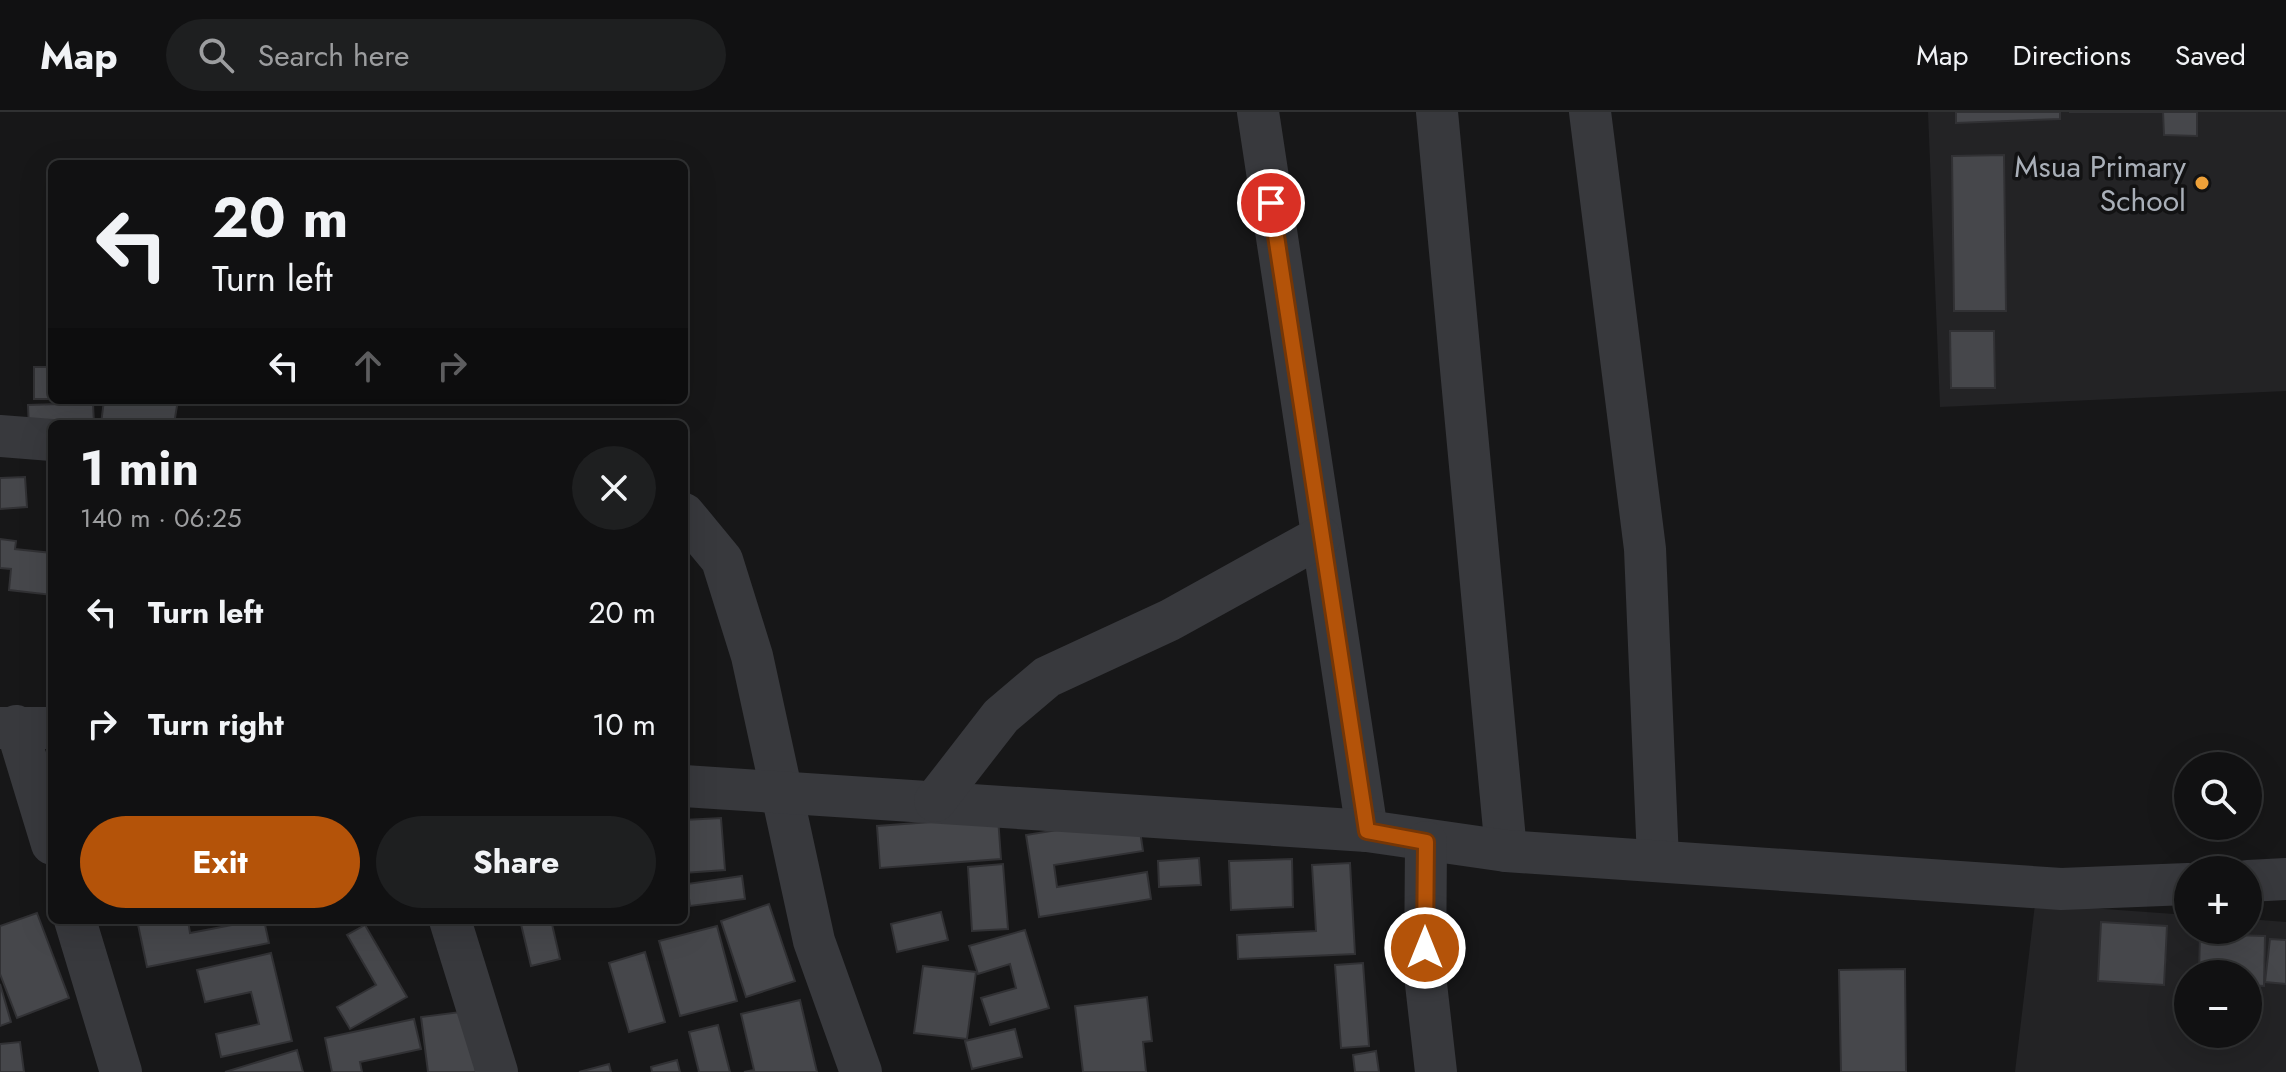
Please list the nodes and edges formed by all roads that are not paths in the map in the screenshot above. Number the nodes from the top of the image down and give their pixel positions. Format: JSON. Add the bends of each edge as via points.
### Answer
{"nodes":[{"id":1,"x":1258,"y":112,"type":"edge"},
{"id":2,"x":1437,"y":112,"type":"edge"},
{"id":3,"x":1590,"y":112,"type":"edge"},
{"id":4,"x":0,"y":436,"type":"edge"},
{"id":5,"x":48,"y":440,"type":"edge"},
{"id":6,"x":688,"y":519,"type":"edge"},
{"id":7,"x":1320,"y":537,"type":"junction"},
{"id":8,"x":23,"y":727,"type":"edge"},
{"id":9,"x":688,"y":786,"type":"edge"},
{"id":10,"x":780,"y":794,"type":"junction"},
{"id":11,"x":935,"y":801,"type":"junction"},
{"id":12,"x":48,"y":828,"type":"edge"},
{"id":13,"x":1367,"y":831,"type":"junction"},
{"id":14,"x":1426,"y":842,"type":"junction"},
{"id":15,"x":1506,"y":851,"type":"junction"},
{"id":16,"x":1658,"y":860,"type":"junction"},
{"id":17,"x":2286,"y":879,"type":"edge"},
{"id":18,"x":2262,"y":880,"type":"edge"},
{"id":19,"x":2174,"y":885,"type":"edge"},
{"id":20,"x":76,"y":924,"type":"edge"},
{"id":21,"x":451,"y":924,"type":"edge"},
{"id":22,"x":121,"y":1072,"type":"edge"},
{"id":23,"x":497,"y":1072,"type":"edge"},
{"id":24,"x":861,"y":1072,"type":"edge"},
{"id":25,"x":1436,"y":1072,"type":"edge"}],
"edges":[{"from":1,"to":7,"type":"street"},
{"from":2,"to":15,"type":"street"},
{"from":3,"to":16,"type":"street","via":[[1645,549]]},
{"from":4,"to":5,"type":"street"},
{"from":6,"to":10,"type":"street","via":[[722,560],[752,656]]},
{"from":7,"to":11,"type":"street","via":[[1170,620],[1047,677],[1001,716]]},
{"from":7,"to":13,"type":"street"},
{"from":8,"to":12,"type":"street"},
{"from":9,"to":10,"type":"street"},
{"from":10,"to":11,"type":"street"},
{"from":10,"to":24,"type":"street","via":[[814,941]]},
{"from":11,"to":13,"type":"street"},
{"from":13,"to":14,"type":"street"},
{"from":14,"to":15,"type":"street"},
{"from":14,"to":25,"type":"street","via":[[1425,975]]},
{"from":15,"to":16,"type":"street"},
{"from":16,"to":19,"type":"street","via":[[2061,889]]},
{"from":17,"to":18,"type":"street"},
{"from":20,"to":22,"type":"street"},
{"from":21,"to":23,"type":"street"}]}
